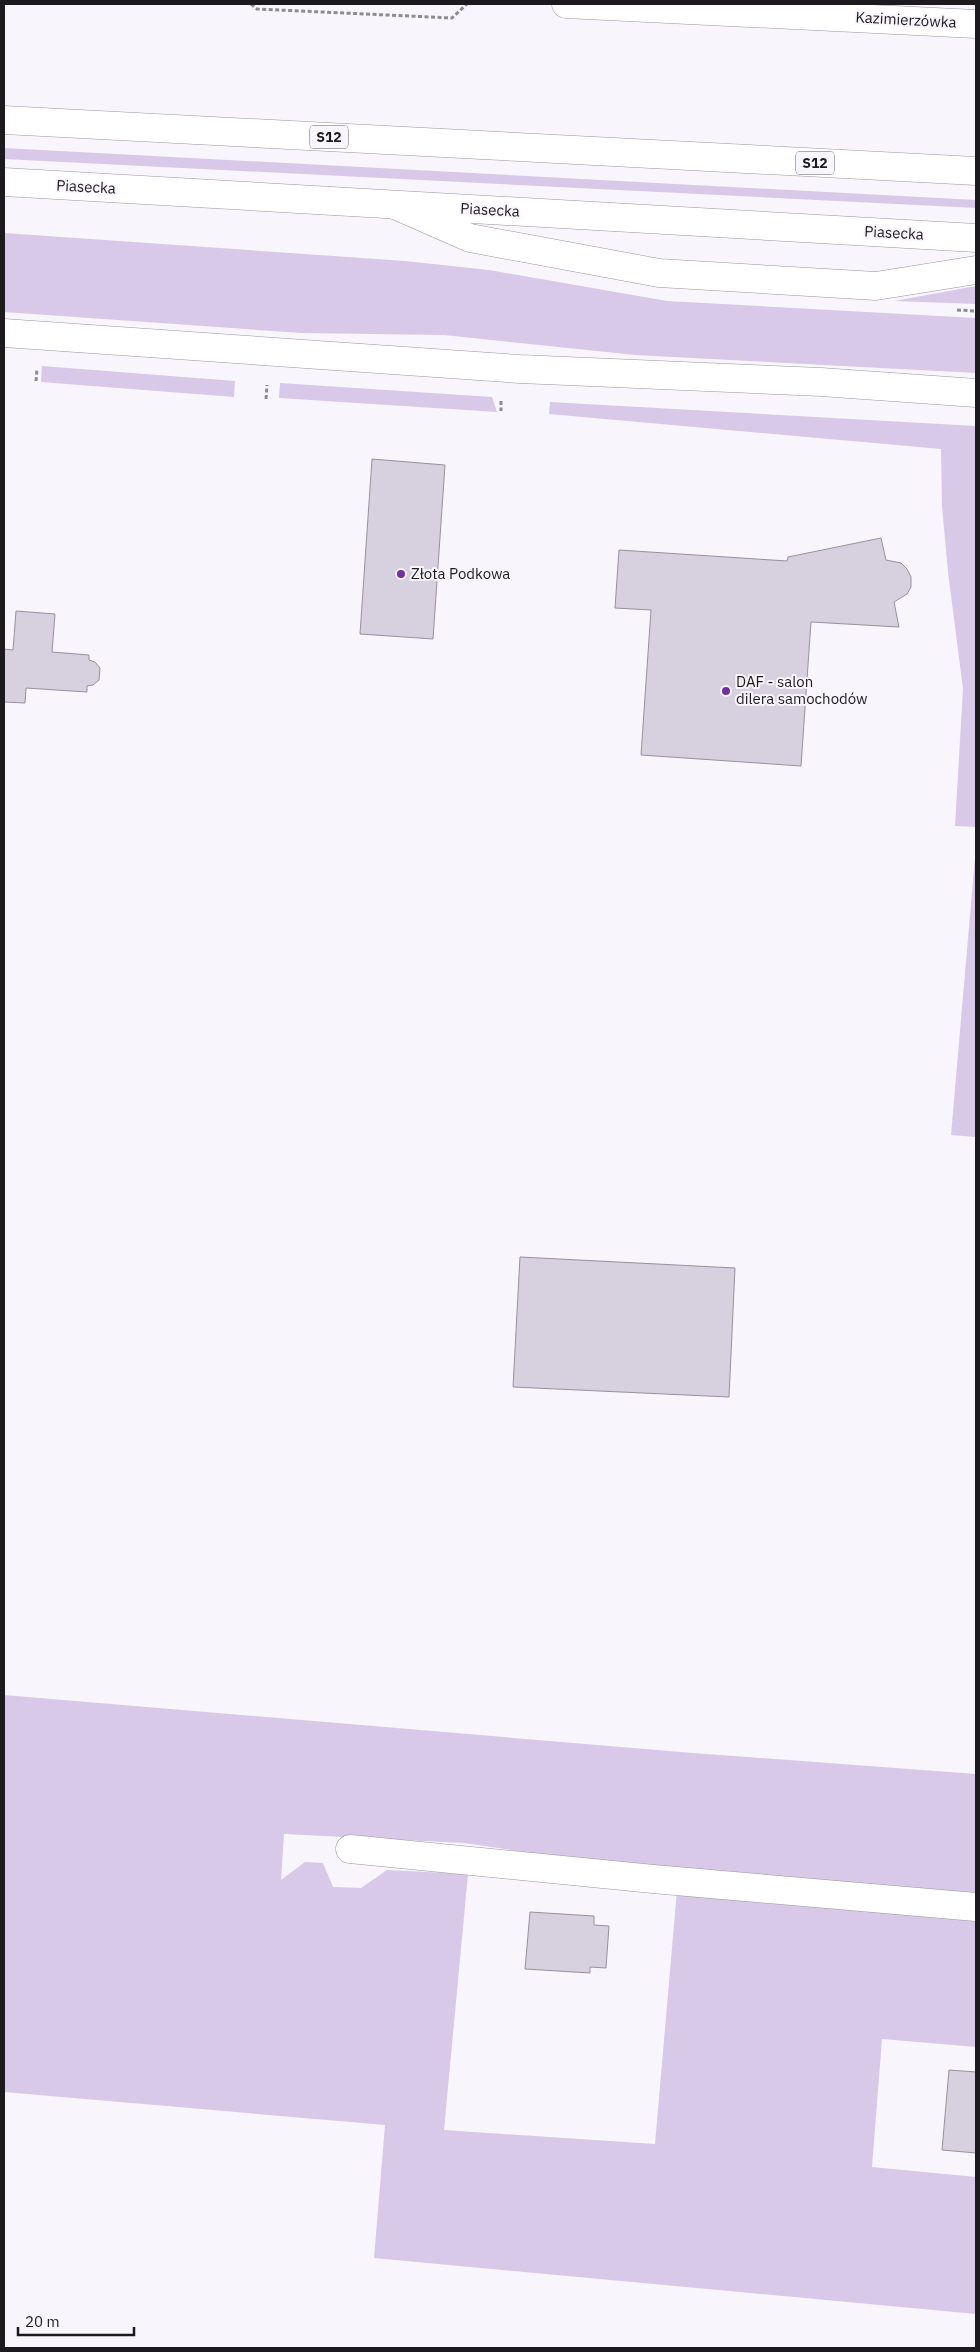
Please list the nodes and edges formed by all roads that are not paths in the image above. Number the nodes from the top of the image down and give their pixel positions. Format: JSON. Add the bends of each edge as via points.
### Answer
{"nodes":[{"id":1,"x":566,"y":4,"type":"edge"},
{"id":2,"x":976,"y":24,"type":"edge"},
{"id":3,"x":4,"y":120,"type":"edge"},
{"id":4,"x":976,"y":171,"type":"edge"},
{"id":5,"x":4,"y":182,"type":"edge"},
{"id":6,"x":396,"y":205,"type":"junction"},
{"id":7,"x":976,"y":238,"type":"edge"},
{"id":8,"x":976,"y":270,"type":"edge"},
{"id":9,"x":4,"y":333,"type":"edge"},
{"id":10,"x":976,"y":393,"type":"edge"},
{"id":11,"x":350,"y":1849,"type":"dead end"},
{"id":12,"x":976,"y":1907,"type":"edge"}],
"edges":[{"from":1,"to":2,"type":"main road","name":"Kazimierzówka"},
{"from":3,"to":4,"type":"main road","number":"S12"},
{"from":5,"to":6,"type":"main road","name":"Piasecka"},
{"from":6,"to":7,"type":"main road","name":"Piasecka"},
{"from":6,"to":8,"type":"main road","via":[[470,238],[660,273],[876,286]]},
{"from":9,"to":10,"type":"main road","via":[[520,369],[821,382]]},
{"from":11,"to":12,"type":"main road"}]}
